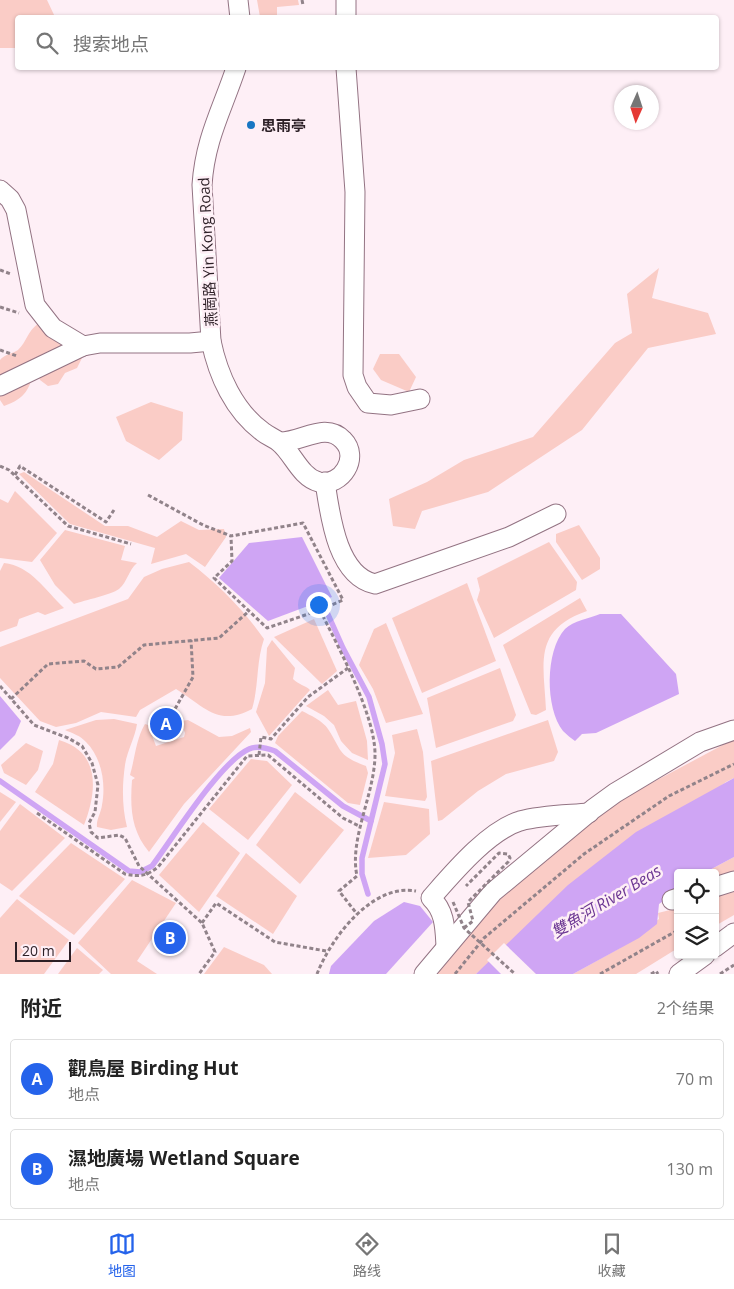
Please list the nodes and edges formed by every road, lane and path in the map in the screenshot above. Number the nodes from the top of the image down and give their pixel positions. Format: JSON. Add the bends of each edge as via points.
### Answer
{"nodes":[{"id":1,"x":238,"y":0,"type":"edge"},
{"id":2,"x":302,"y":0,"type":"edge"},
{"id":3,"x":346,"y":0,"type":"edge"},
{"id":4,"x":302,"y":5,"type":"dead end"},
{"id":5,"x":240,"y":15,"type":"edge"},
{"id":6,"x":346,"y":15,"type":"edge"},
{"id":7,"x":235,"y":70,"type":"edge"},
{"id":8,"x":346,"y":70,"type":"edge"},
{"id":9,"x":0,"y":190,"type":"edge"},
{"id":10,"x":211,"y":341,"type":"junction"},
{"id":11,"x":83,"y":346,"type":"junction"},
{"id":12,"x":0,"y":386,"type":"edge"},
{"id":13,"x":420,"y":399,"type":"dead end"},
{"id":14,"x":279,"y":442,"type":"junction"},
{"id":15,"x":0,"y":466,"type":"edge"},
{"id":16,"x":14,"y":475,"type":"junction"},
{"id":17,"x":325,"y":482,"type":"junction"},
{"id":18,"x":148,"y":495,"type":"dead end"},
{"id":19,"x":114,"y":510,"type":"dead end"},
{"id":20,"x":556,"y":514,"type":"dead end"},
{"id":21,"x":231,"y":536,"type":"junction"},
{"id":22,"x":131,"y":544,"type":"dead end"},
{"id":23,"x":249,"y":610,"type":"junction"},
{"id":24,"x":320,"y":610,"type":"junction"},
{"id":25,"x":191,"y":640,"type":"junction"},
{"id":26,"x":348,"y":668,"type":"junction"},
{"id":27,"x":0,"y":686,"type":"edge"},
{"id":28,"x":11,"y":699,"type":"junction"},
{"id":29,"x":175,"y":709,"type":"dead end"},
{"id":30,"x":734,"y":730,"type":"edge"},
{"id":31,"x":259,"y":756,"type":"junction"},
{"id":32,"x":734,"y":764,"type":"edge"},
{"id":33,"x":37,"y":813,"type":"dead end"},
{"id":34,"x":589,"y":813,"type":"junction"},
{"id":35,"x":362,"y":825,"type":"junction"},
{"id":36,"x":149,"y":875,"type":"junction"},
{"id":37,"x":734,"y":881,"type":"edge"},
{"id":38,"x":719,"y":886,"type":"edge"},
{"id":39,"x":459,"y":892,"type":"dead end"},
{"id":40,"x":431,"y":898,"type":"junction"},
{"id":41,"x":358,"y":914,"type":"junction"},
{"id":42,"x":202,"y":923,"type":"junction"},
{"id":43,"x":464,"y":928,"type":"junction"},
{"id":44,"x":674,"y":932,"type":"edge"},
{"id":45,"x":734,"y":933,"type":"edge"},
{"id":46,"x":719,"y":944,"type":"edge"},
{"id":47,"x":446,"y":946,"type":"junction"},
{"id":48,"x":326,"y":951,"type":"junction"},
{"id":49,"x":700,"y":959,"type":"edge"},
{"id":50,"x":734,"y":965,"type":"edge"},
{"id":51,"x":199,"y":974,"type":"edge"},
{"id":52,"x":316,"y":974,"type":"edge"},
{"id":53,"x":424,"y":974,"type":"edge"},
{"id":54,"x":454,"y":974,"type":"edge"},
{"id":55,"x":515,"y":974,"type":"edge"},
{"id":56,"x":600,"y":974,"type":"edge"},
{"id":57,"x":651,"y":974,"type":"edge"},
{"id":58,"x":658,"y":974,"type":"edge"},
{"id":59,"x":680,"y":974,"type":"edge"},
{"id":60,"x":720,"y":974,"type":"edge"}],
"edges":[{"from":1,"to":5,"type":"street"},
{"from":2,"to":4,"type":"path"},
{"from":3,"to":6,"type":"street"},
{"from":7,"to":10,"type":"street","name":"燕崗路 Yin Kong Road","via":[[208,139],[204,160],[202,185]]},
{"from":8,"to":13,"type":"street","via":[[355,192],[353,375],[357,388],[368,403],[391,405]]},
{"from":9,"to":11,"type":"street","via":[[16,210],[35,305],[53,328]]},
{"from":10,"to":11,"type":"street","name":"燕崗路 Yin Kong Road","via":[[100,342]]},
{"from":10,"to":14,"type":"street","via":[[218,370],[240,408],[263,433]]},
{"from":11,"to":12,"type":"street","name":"燕崗路 Yin Kong Road"},
{"from":14,"to":17,"type":"street","via":[[307,476]]},
{"from":14,"to":17,"type":"street","via":[[298,440],[322,431],[343,439],[349,450],[348,465],[340,477]]},
{"from":15,"to":16,"type":"path"},
{"from":16,"to":19,"type":"path","via":[[20,466],[106,522]]},
{"from":16,"to":22,"type":"path","via":[[68,526]]},
{"from":17,"to":20,"type":"street","via":[[335,536],[347,561],[356,575],[375,584],[509,537]]},
{"from":18,"to":21,"type":"path","via":[[203,525]]},
{"from":21,"to":23,"type":"path","via":[[232,561],[214,578]]},
{"from":21,"to":24,"type":"path","via":[[303,523],[343,600]]},
{"from":23,"to":24,"type":"path","via":[[267,628]]},
{"from":23,"to":25,"type":"path","via":[[219,638]]},
{"from":24,"to":26,"type":"path"},
{"from":25,"to":28,"type":"path","via":[[144,645],[118,667],[96,669],[84,661],[48,664]]},
{"from":25,"to":29,"type":"path","via":[[193,677]]},
{"from":26,"to":31,"type":"path","via":[[308,697],[271,739],[261,737]]},
{"from":26,"to":35,"type":"path","via":[[372,734],[375,755]]},
{"from":27,"to":28,"type":"path"},
{"from":28,"to":36,"type":"path","via":[[34,725],[82,746],[92,763],[98,785],[95,812],[89,823],[91,832],[98,838],[119,835],[125,838],[139,866]]},
{"from":30,"to":34,"type":"street","via":[[700,742],[615,793]]},
{"from":31,"to":35,"type":"path","via":[[268,755],[343,818]]},
{"from":31,"to":36,"type":"path","via":[[247,756]]},
{"from":32,"to":54,"type":"path","via":[[669,796],[584,854],[484,938]]},
{"from":33,"to":36,"type":"path","via":[[125,874]]},
{"from":34,"to":40,"type":"street","via":[[520,821],[506,828],[484,843]]},
{"from":34,"to":47,"type":"street","via":[[493,892]]},
{"from":35,"to":41,"type":"path","via":[[354,861],[357,876],[339,892]]},
{"from":36,"to":42,"type":"path"},
{"from":37,"to":38,"type":"street"},
{"from":39,"to":43,"type":"path","bridge":true,"via":[[499,853],[508,854],[508,862],[468,902],[473,922]]},
{"from":40,"to":41,"type":"path","via":[[406,889],[389,892]]},
{"from":40,"to":43,"type":"path","bridge":true,"via":[[452,901]]},
{"from":40,"to":47,"type":"street","via":[[438,904],[444,920]]},
{"from":41,"to":48,"type":"path"},
{"from":42,"to":48,"type":"path","via":[[216,903],[275,942]]},
{"from":42,"to":51,"type":"path","via":[[215,952]]},
{"from":43,"to":55,"type":"path","bridge":true},
{"from":44,"to":56,"type":"path"},
{"from":45,"to":46,"type":"street"},
{"from":47,"to":53,"type":"street"},
{"from":48,"to":52,"type":"path"},
{"from":49,"to":59,"type":"street"},
{"from":50,"to":60,"type":"path"},
{"from":57,"to":58,"type":"path","via":[[656,971]]}]}
